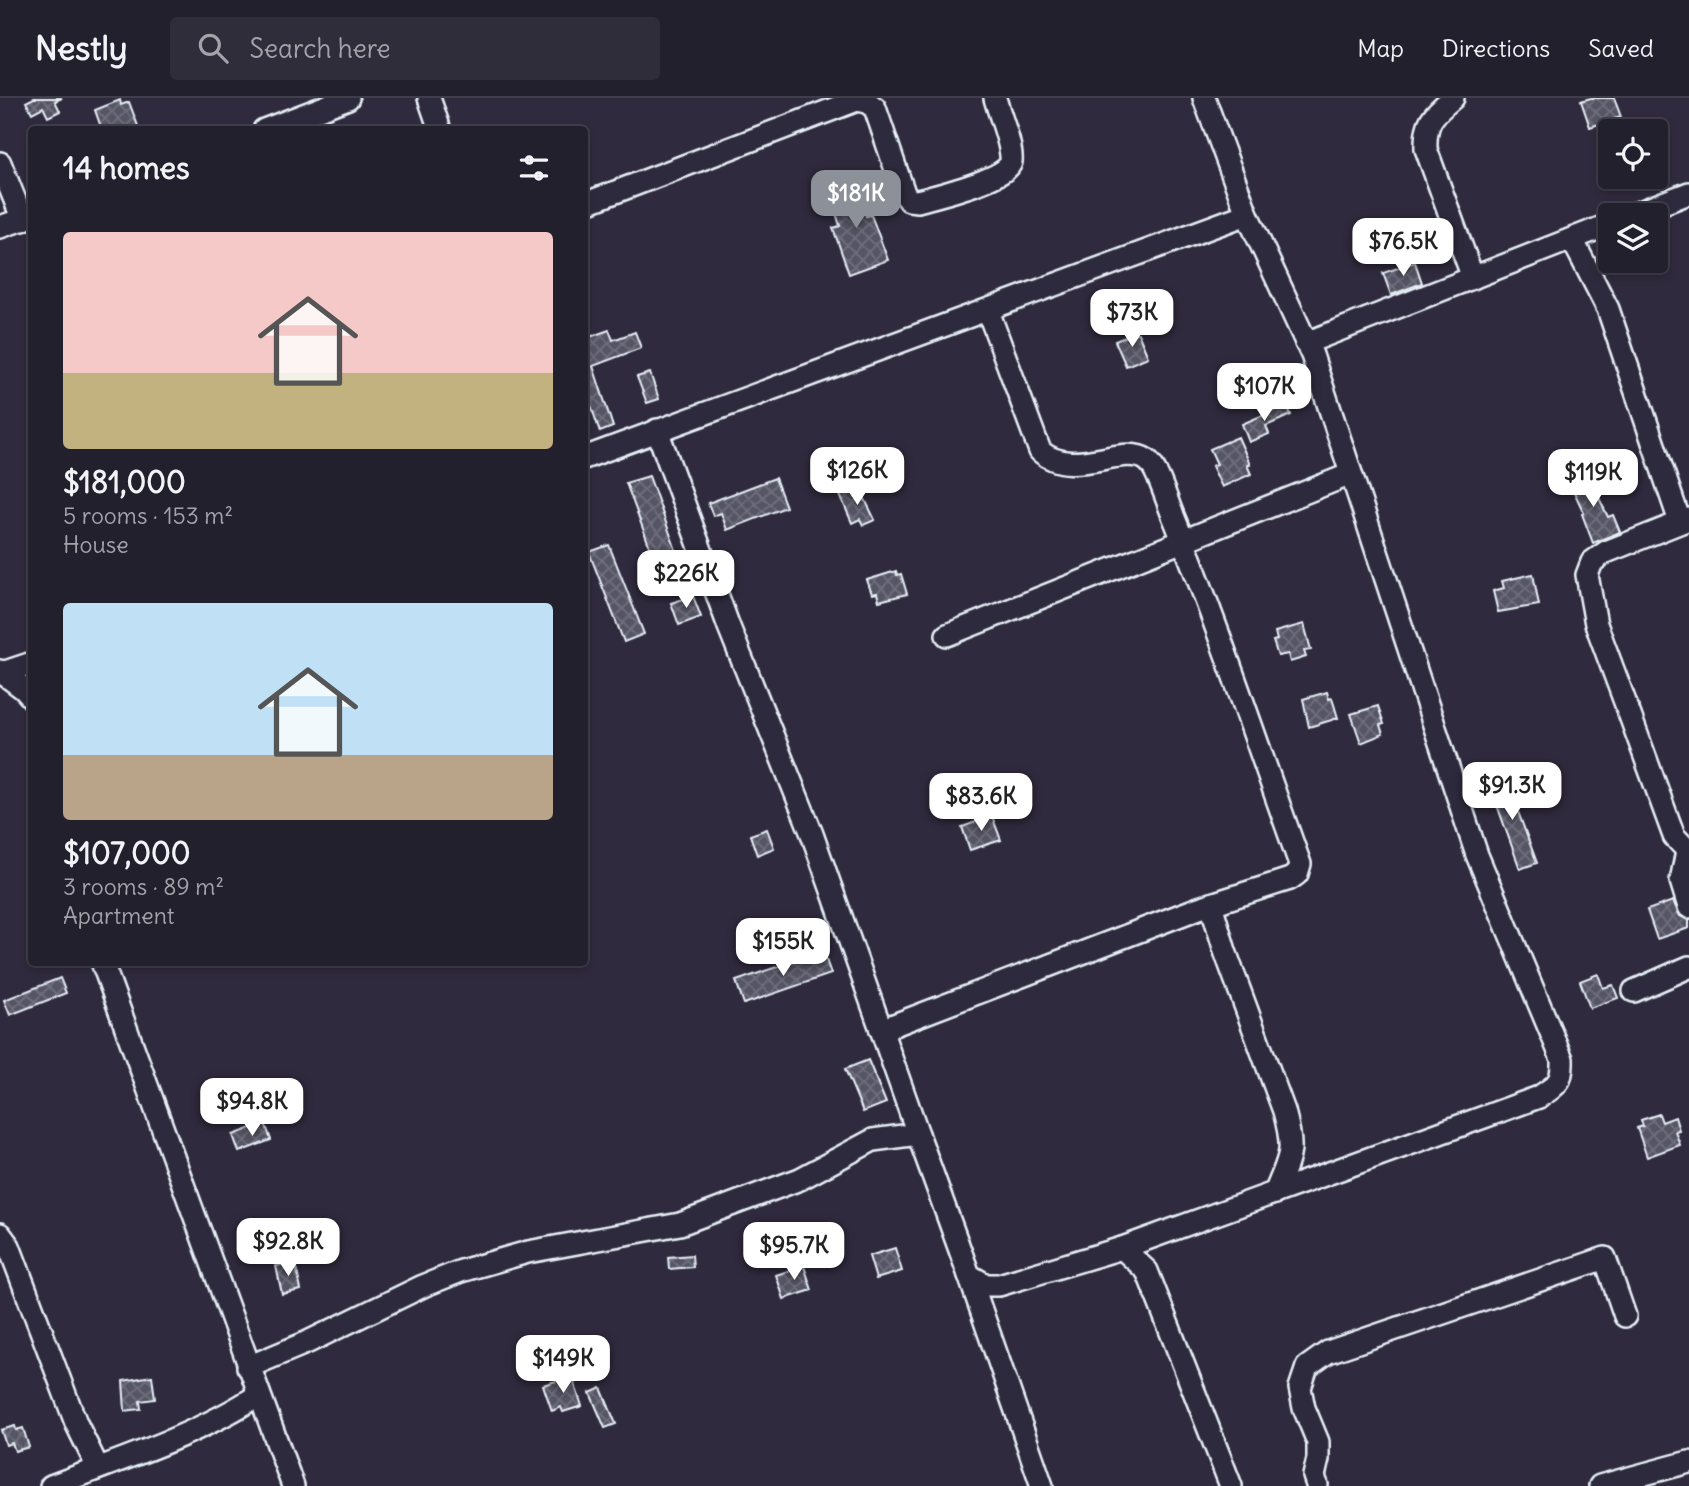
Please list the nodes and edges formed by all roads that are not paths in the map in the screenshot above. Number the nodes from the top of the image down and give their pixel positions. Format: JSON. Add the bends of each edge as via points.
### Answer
{"nodes":[{"id":1,"x":348,"y":98,"type":"edge"},
{"id":2,"x":429,"y":98,"type":"edge"},
{"id":3,"x":995,"y":98,"type":"edge"},
{"id":4,"x":1204,"y":98,"type":"edge"},
{"id":5,"x":1453,"y":98,"type":"edge"},
{"id":6,"x":274,"y":126,"type":"edge"},
{"id":7,"x":439,"y":126,"type":"edge"},
{"id":8,"x":0,"y":163,"type":"edge"},
{"id":9,"x":1689,"y":193,"type":"edge"},
{"id":10,"x":588,"y":202,"type":"edge"},
{"id":11,"x":1663,"y":203,"type":"edge"},
{"id":12,"x":1247,"y":214,"type":"junction"},
{"id":13,"x":27,"y":218,"type":"edge"},
{"id":14,"x":0,"y":227,"type":"edge"},
{"id":15,"x":1598,"y":229,"type":"edge"},
{"id":16,"x":1572,"y":239,"type":"junction"},
{"id":17,"x":1473,"y":278,"type":"junction"},
{"id":18,"x":988,"y":311,"type":"junction"},
{"id":19,"x":1306,"y":343,"type":"junction"},
{"id":20,"x":657,"y":430,"type":"junction"},
{"id":21,"x":588,"y":456,"type":"edge"},
{"id":22,"x":1351,"y":474,"type":"junction"},
{"id":23,"x":1685,"y":521,"type":"edge"},
{"id":24,"x":1183,"y":541,"type":"junction"},
{"id":25,"x":947,"y":635,"type":"dead end"},
{"id":26,"x":28,"y":664,"type":"edge"},
{"id":27,"x":1,"y":672,"type":"edge"},
{"id":28,"x":28,"y":694,"type":"edge"},
{"id":29,"x":1688,"y":851,"type":"edge"},
{"id":30,"x":1211,"y":904,"type":"junction"},
{"id":31,"x":1689,"y":907,"type":"edge"},
{"id":32,"x":103,"y":966,"type":"edge"},
{"id":33,"x":1689,"y":967,"type":"edge"},
{"id":34,"x":1634,"y":991,"type":"dead end"},
{"id":35,"x":881,"y":1030,"type":"junction"},
{"id":36,"x":918,"y":1134,"type":"junction"},
{"id":37,"x":1275,"y":1192,"type":"junction"},
{"id":38,"x":0,"y":1234,"type":"edge"},
{"id":39,"x":1158,"y":1235,"type":"junction"},
{"id":40,"x":1122,"y":1248,"type":"junction"},
{"id":41,"x":1147,"y":1271,"type":"junction"},
{"id":42,"x":969,"y":1275,"type":"junction"},
{"id":43,"x":1625,"y":1316,"type":"dead end"},
{"id":44,"x":248,"y":1367,"type":"junction"},
{"id":45,"x":258,"y":1395,"type":"junction"},
{"id":46,"x":1689,"y":1462,"type":"edge"},
{"id":47,"x":98,"y":1468,"type":"junction"},
{"id":48,"x":51,"y":1486,"type":"edge"},
{"id":49,"x":293,"y":1486,"type":"edge"},
{"id":50,"x":1042,"y":1486,"type":"edge"},
{"id":51,"x":1231,"y":1486,"type":"edge"},
{"id":52,"x":1320,"y":1486,"type":"edge"},
{"id":53,"x":1600,"y":1486,"type":"edge"}],
"edges":[{"from":1,"to":6,"type":"street"},
{"from":2,"to":7,"type":"street"},
{"from":3,"to":10,"type":"street","via":[[1011,154],[1008,170],[918,201],[909,200],[904,193],[874,108],[857,100]]},
{"from":4,"to":12,"type":"street"},
{"from":5,"to":17,"type":"street","via":[[1435,113],[1426,131],[1426,149]]},
{"from":8,"to":13,"type":"street"},
{"from":9,"to":11,"type":"street"},
{"from":12,"to":18,"type":"street"},
{"from":12,"to":19,"type":"street"},
{"from":13,"to":14,"type":"street"},
{"from":15,"to":16,"type":"street"},
{"from":16,"to":17,"type":"street"},
{"from":16,"to":23,"type":"street","via":[[1608,309]]},
{"from":17,"to":19,"type":"street"},
{"from":18,"to":20,"type":"street"},
{"from":18,"to":24,"type":"street","via":[[1040,451],[1048,458],[1072,463],[1137,456],[1146,460],[1152,464]]},
{"from":19,"to":22,"type":"street"},
{"from":20,"to":21,"type":"street"},
{"from":20,"to":35,"type":"street","via":[[812,834]]},
{"from":22,"to":24,"type":"street"},
{"from":22,"to":37,"type":"street","via":[[1477,855],[1562,1059],[1563,1075],[1539,1097]]},
{"from":23,"to":29,"type":"street","via":[[1606,552],[1592,562],[1587,575],[1596,624],[1674,836]]},
{"from":24,"to":25,"type":"street"},
{"from":24,"to":30,"type":"street","via":[[1300,864],[1290,879]]},
{"from":26,"to":27,"type":"street"},
{"from":27,"to":28,"type":"street"},
{"from":29,"to":31,"type":"street","via":[[1681,881]]},
{"from":30,"to":35,"type":"street"},
{"from":30,"to":37,"type":"street","via":[[1291,1138],[1291,1154]]},
{"from":32,"to":44,"type":"street"},
{"from":33,"to":34,"type":"street"},
{"from":35,"to":36,"type":"street"},
{"from":36,"to":42,"type":"street"},
{"from":36,"to":44,"type":"street","via":[[873,1140],[800,1179],[680,1224],[528,1252],[461,1271]]},
{"from":37,"to":39,"type":"street"},
{"from":38,"to":47,"type":"street","via":[[9,1246],[76,1423]]},
{"from":39,"to":40,"type":"street"},
{"from":39,"to":41,"type":"street"},
{"from":40,"to":41,"type":"street"},
{"from":40,"to":42,"type":"street","via":[[999,1285],[986,1285]]},
{"from":41,"to":51,"type":"street"},
{"from":42,"to":50,"type":"street"},
{"from":43,"to":52,"type":"street","via":[[1605,1258],[1328,1352],[1307,1367],[1300,1388],[1318,1442],[1314,1476]]},
{"from":44,"to":45,"type":"street"},
{"from":45,"to":47,"type":"street","via":[[233,1412]]},
{"from":45,"to":49,"type":"street"},
{"from":46,"to":53,"type":"street"},
{"from":47,"to":48,"type":"street"}]}
